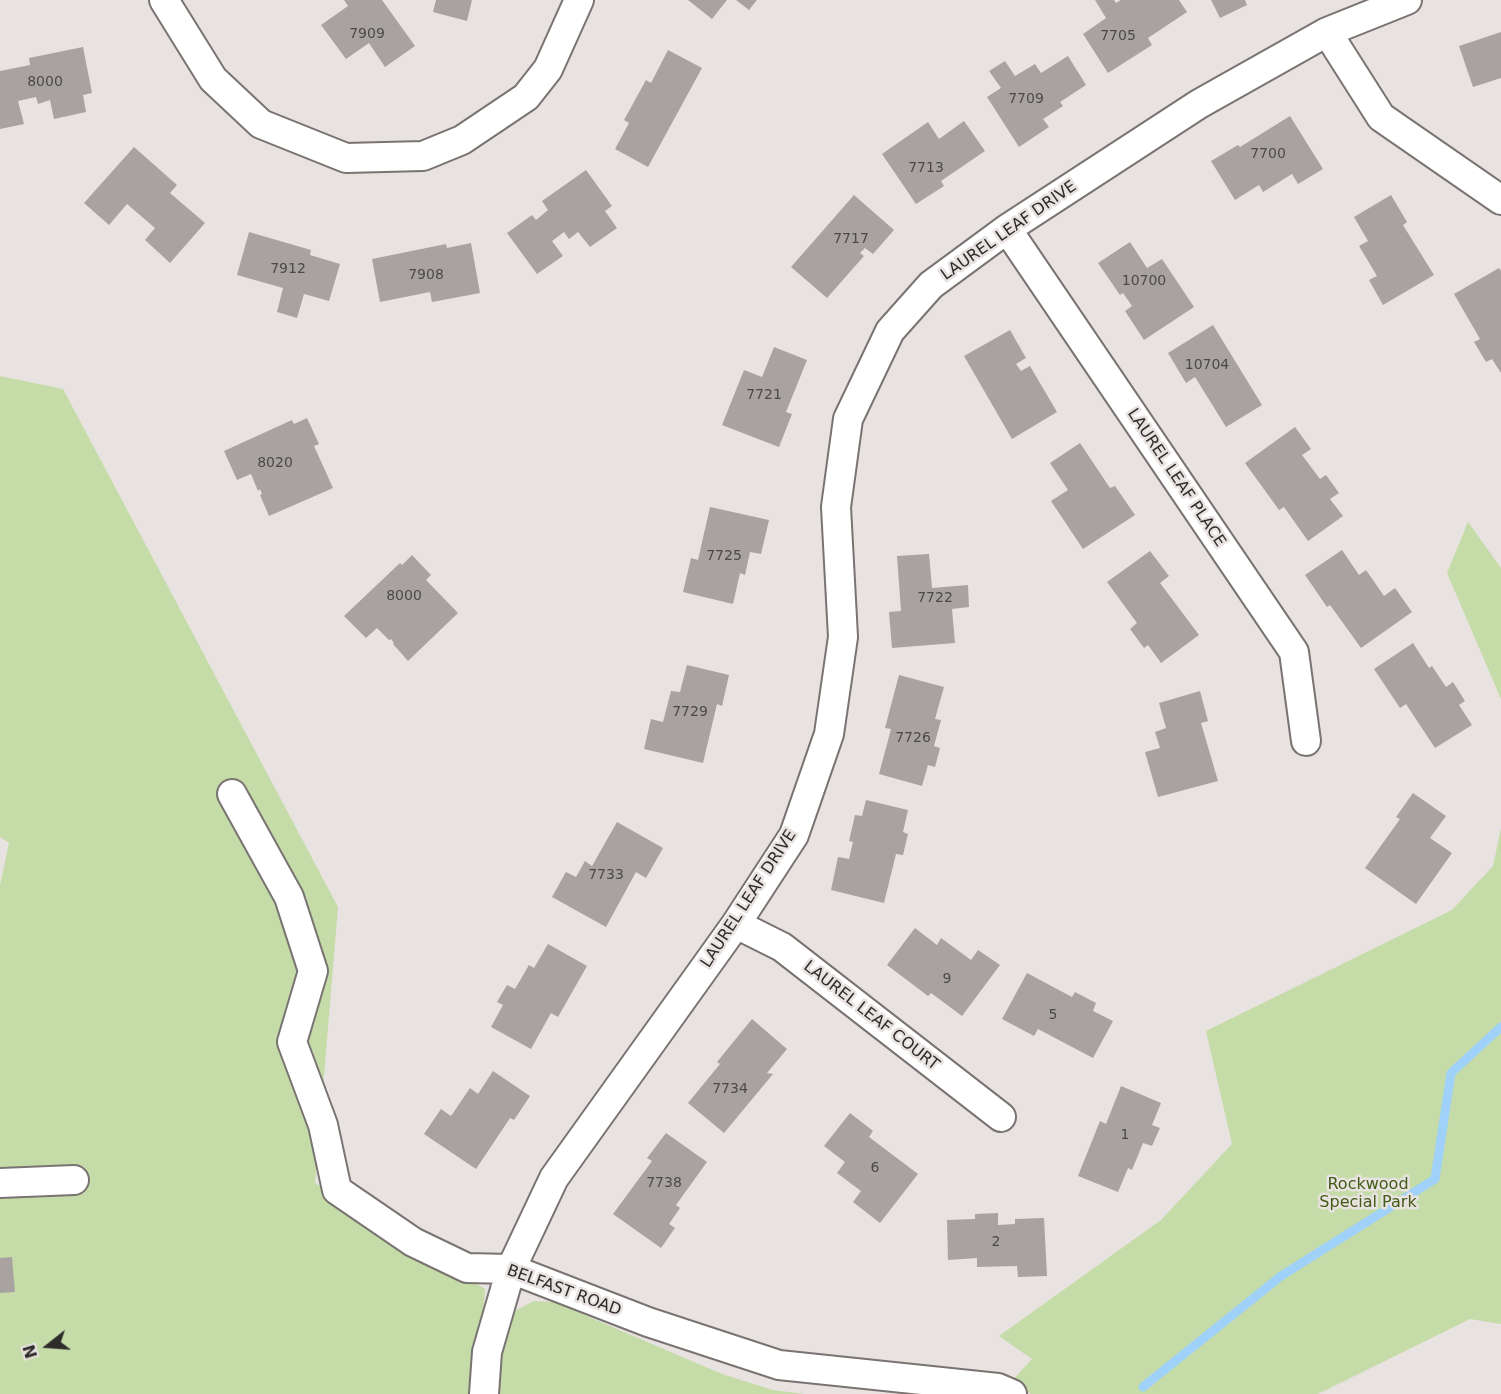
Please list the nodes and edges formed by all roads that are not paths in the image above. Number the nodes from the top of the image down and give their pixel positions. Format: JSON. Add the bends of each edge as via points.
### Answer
{"nodes":[{"id":1,"x":164,"y":0,"type":"edge"},
{"id":2,"x":579,"y":0,"type":"edge"},
{"id":3,"x":1407,"y":0,"type":"edge"},
{"id":4,"x":1327,"y":32,"type":"junction"},
{"id":5,"x":1501,"y":200,"type":"edge"},
{"id":6,"x":1007,"y":229,"type":"junction"},
{"id":7,"x":1306,"y":741,"type":"dead end"},
{"id":8,"x":232,"y":794,"type":"dead end"},
{"id":9,"x":736,"y":924,"type":"junction"},
{"id":10,"x":1001,"y":1117,"type":"dead end"},
{"id":11,"x":74,"y":1180,"type":"dead end"},
{"id":12,"x":0,"y":1183,"type":"edge"},
{"id":13,"x":511,"y":1269,"type":"junction"},
{"id":14,"x":484,"y":1394,"type":"edge"},
{"id":15,"x":1012,"y":1394,"type":"edge"}],
"edges":[{"from":1,"to":2,"type":"street","via":[[213,79],[261,124],[346,158],[423,156],[462,141],[499,116],[526,97],[548,69]]},
{"from":3,"to":4,"type":"street","name":"LAUREL LEAF DRIVE"},
{"from":4,"to":5,"type":"street","via":[[1382,117]]},
{"from":4,"to":6,"type":"street","name":"LAUREL LEAF DRIVE","via":[[1199,104]]},
{"from":6,"to":7,"type":"street","name":"LAUREL LEAF PLACE","via":[[1294,652]]},
{"from":6,"to":9,"type":"street","name":"LAUREL LEAF DRIVE","via":[[931,285],[890,331],[848,419],[836,507],[843,637],[829,734],[794,835]]},
{"from":8,"to":13,"type":"street","name":"BELFAST ROAD","via":[[289,897],[313,971],[292,1042],[323,1125],[337,1190],[413,1242],[467,1268]]},
{"from":9,"to":10,"type":"street","name":"LAUREL LEAF COURT","via":[[782,947]]},
{"from":9,"to":13,"type":"street","name":"LAUREL LEAF DRIVE","via":[[554,1178]]},
{"from":11,"to":12,"type":"street"},
{"from":13,"to":14,"type":"street","name":"LAUREL LEAF DRIVE","via":[[487,1352]]},
{"from":13,"to":15,"type":"street","name":"BELFAST ROAD","via":[[648,1322],[779,1365],[998,1388]]}]}
